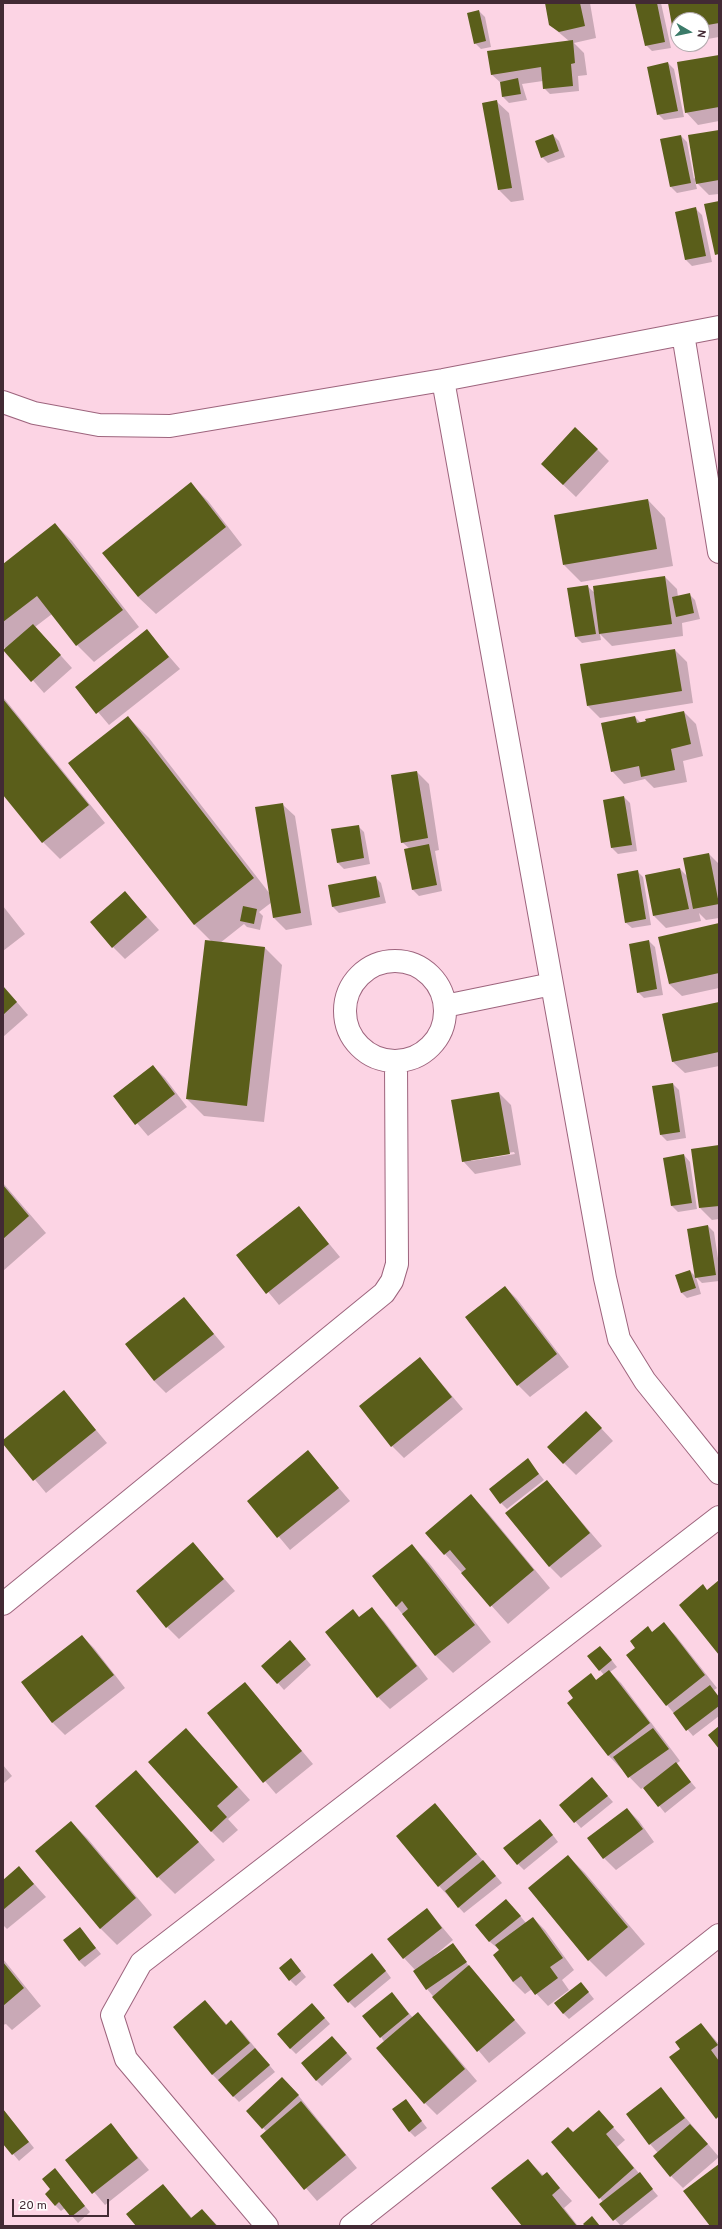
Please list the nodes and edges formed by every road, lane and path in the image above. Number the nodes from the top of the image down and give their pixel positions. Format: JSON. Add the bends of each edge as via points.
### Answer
{"nodes":[{"id":1,"x":719,"y":327,"type":"edge"},
{"id":2,"x":683,"y":334,"type":"junction"},
{"id":3,"x":443,"y":380,"type":"junction"},
{"id":4,"x":3,"y":402,"type":"edge"},
{"id":5,"x":719,"y":552,"type":"edge"},
{"id":6,"x":552,"y":984,"type":"junction"},
{"id":7,"x":445,"y":1006,"type":"junction"},
{"id":8,"x":396,"y":1062,"type":"junction"},
{"id":9,"x":719,"y":1473,"type":"edge"},
{"id":10,"x":719,"y":1517,"type":"edge"},
{"id":11,"x":3,"y":1604,"type":"edge"},
{"id":12,"x":719,"y":1935,"type":"edge"},
{"id":13,"x":267,"y":2226,"type":"edge"},
{"id":14,"x":351,"y":2226,"type":"edge"}],
"edges":[{"from":1,"to":2,"type":"street"},
{"from":2,"to":3,"type":"street"},
{"from":2,"to":5,"type":"street"},
{"from":3,"to":4,"type":"street","via":[[170,426],[99,425],[34,413]]},
{"from":3,"to":6,"type":"street"},
{"from":6,"to":7,"type":"street"},
{"from":6,"to":9,"type":"street","via":[[605,1278],[619,1339],[645,1381]]},
{"from":7,"to":8,"type":"street","via":[[444,1022],[438,1038],[427,1050],[412,1059]]},
{"from":7,"to":8,"type":"street","via":[[440,990],[431,976],[418,966],[402,961],[385,962],[370,968],[357,978],[348,992],[346,1026],[365,1052],[380,1060]]},
{"from":8,"to":11,"type":"street","via":[[397,1264],[384,1293]]},
{"from":10,"to":13,"type":"street","via":[[142,1963],[112,2015],[126,2059]]},
{"from":12,"to":14,"type":"street"}]}
